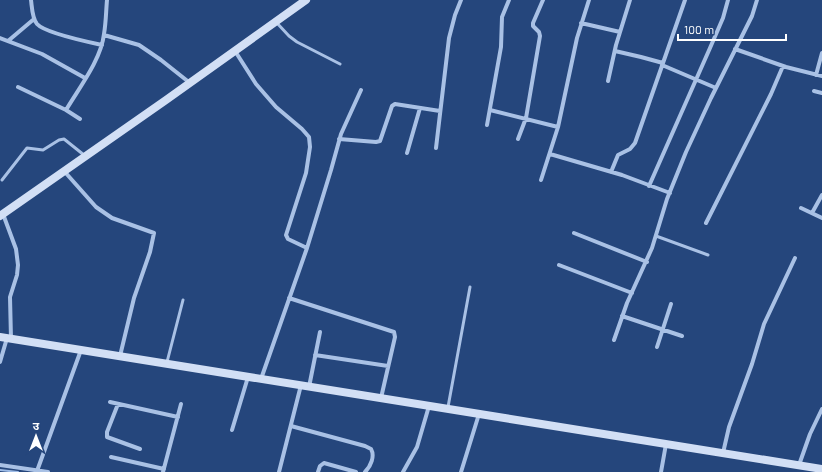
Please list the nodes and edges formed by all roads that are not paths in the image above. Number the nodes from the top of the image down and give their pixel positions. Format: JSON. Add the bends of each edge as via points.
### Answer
{"nodes":[{"id":1,"x":31,"y":0,"type":"edge"},
{"id":2,"x":107,"y":0,"type":"edge"},
{"id":3,"x":306,"y":0,"type":"edge"},
{"id":4,"x":461,"y":0,"type":"edge"},
{"id":5,"x":509,"y":0,"type":"edge"},
{"id":6,"x":543,"y":0,"type":"edge"},
{"id":7,"x":589,"y":0,"type":"edge"},
{"id":8,"x":630,"y":0,"type":"edge"},
{"id":9,"x":685,"y":0,"type":"edge"},
{"id":10,"x":728,"y":0,"type":"edge"},
{"id":11,"x":757,"y":0,"type":"edge"},
{"id":12,"x":34,"y":20,"type":"junction"},
{"id":13,"x":276,"y":22,"type":"junction"},
{"id":14,"x":581,"y":23,"type":"junction"},
{"id":15,"x":620,"y":32,"type":"junction"},
{"id":16,"x":104,"y":35,"type":"junction"},
{"id":17,"x":0,"y":38,"type":"edge"},
{"id":18,"x":8,"y":41,"type":"junction"},
{"id":19,"x":102,"y":45,"type":"junction"},
{"id":20,"x":735,"y":49,"type":"junction"},
{"id":21,"x":235,"y":51,"type":"junction"},
{"id":22,"x":614,"y":52,"type":"junction"},
{"id":23,"x":822,"y":53,"type":"edge"},
{"id":24,"x":340,"y":64,"type":"dead end"},
{"id":25,"x":662,"y":64,"type":"junction"},
{"id":26,"x":783,"y":66,"type":"junction"},
{"id":27,"x":816,"y":75,"type":"junction"},
{"id":28,"x":822,"y":76,"type":"edge"},
{"id":29,"x":85,"y":78,"type":"junction"},
{"id":30,"x":697,"y":79,"type":"junction"},
{"id":31,"x":608,"y":81,"type":"dead end"},
{"id":32,"x":190,"y":83,"type":"junction"},
{"id":33,"x":18,"y":87,"type":"dead end"},
{"id":34,"x":716,"y":88,"type":"junction"},
{"id":35,"x":361,"y":90,"type":"dead end"},
{"id":36,"x":814,"y":91,"type":"dead end"},
{"id":37,"x":822,"y":93,"type":"edge"},
{"id":38,"x":420,"y":108,"type":"junction"},
{"id":39,"x":66,"y":110,"type":"junction"},
{"id":40,"x":490,"y":110,"type":"junction"},
{"id":41,"x":440,"y":111,"type":"junction"},
{"id":42,"x":526,"y":118,"type":"junction"},
{"id":43,"x":80,"y":119,"type":"dead end"},
{"id":44,"x":487,"y":125,"type":"dead end"},
{"id":45,"x":558,"y":127,"type":"junction"},
{"id":46,"x":339,"y":139,"type":"junction"},
{"id":47,"x":518,"y":139,"type":"dead end"},
{"id":48,"x":436,"y":148,"type":"dead end"},
{"id":49,"x":407,"y":153,"type":"dead end"},
{"id":50,"x":550,"y":154,"type":"junction"},
{"id":51,"x":85,"y":157,"type":"junction"},
{"id":52,"x":64,"y":171,"type":"junction"},
{"id":53,"x":611,"y":172,"type":"junction"},
{"id":54,"x":2,"y":180,"type":"dead end"},
{"id":55,"x":541,"y":180,"type":"dead end"},
{"id":56,"x":649,"y":186,"type":"junction"},
{"id":57,"x":670,"y":193,"type":"junction"},
{"id":58,"x":822,"y":195,"type":"edge"},
{"id":59,"x":800,"y":208,"type":"dead end"},
{"id":60,"x":812,"y":214,"type":"junction"},
{"id":61,"x":1,"y":215,"type":"edge"},
{"id":62,"x":822,"y":218,"type":"edge"},
{"id":63,"x":706,"y":223,"type":"dead end"},
{"id":64,"x":574,"y":233,"type":"dead end"},
{"id":65,"x":656,"y":236,"type":"junction"},
{"id":66,"x":307,"y":248,"type":"junction"},
{"id":67,"x":708,"y":255,"type":"dead end"},
{"id":68,"x":796,"y":258,"type":"dead end"},
{"id":69,"x":647,"y":262,"type":"junction"},
{"id":70,"x":559,"y":265,"type":"dead end"},
{"id":71,"x":470,"y":287,"type":"dead end"},
{"id":72,"x":632,"y":293,"type":"junction"},
{"id":73,"x":289,"y":298,"type":"junction"},
{"id":74,"x":183,"y":300,"type":"dead end"},
{"id":75,"x":671,"y":304,"type":"dead end"},
{"id":76,"x":622,"y":316,"type":"junction"},
{"id":77,"x":662,"y":329,"type":"junction"},
{"id":78,"x":320,"y":332,"type":"dead end"},
{"id":79,"x":682,"y":336,"type":"dead end"},
{"id":80,"x":6,"y":338,"type":"edge"},
{"id":81,"x":614,"y":340,"type":"dead end"},
{"id":82,"x":657,"y":347,"type":"dead end"},
{"id":83,"x":81,"y":350,"type":"junction"},
{"id":84,"x":315,"y":355,"type":"junction"},
{"id":85,"x":120,"y":356,"type":"junction"},
{"id":86,"x":0,"y":362,"type":"edge"},
{"id":87,"x":167,"y":364,"type":"junction"},
{"id":88,"x":388,"y":366,"type":"junction"},
{"id":89,"x":248,"y":377,"type":"junction"},
{"id":90,"x":261,"y":379,"type":"junction"},
{"id":91,"x":305,"y":386,"type":"junction"},
{"id":92,"x":381,"y":398,"type":"junction"},
{"id":93,"x":110,"y":402,"type":"dead end"},
{"id":94,"x":118,"y":404,"type":"junction"},
{"id":95,"x":181,"y":404,"type":"dead end"},
{"id":96,"x":429,"y":406,"type":"junction"},
{"id":97,"x":447,"y":409,"type":"junction"},
{"id":98,"x":822,"y":409,"type":"edge"},
{"id":99,"x":479,"y":414,"type":"junction"},
{"id":100,"x":178,"y":417,"type":"junction"},
{"id":101,"x":291,"y":426,"type":"junction"},
{"id":102,"x":232,"y":430,"type":"dead end"},
{"id":103,"x":666,"y":444,"type":"junction"},
{"id":104,"x":140,"y":449,"type":"dead end"},
{"id":105,"x":723,"y":453,"type":"junction"},
{"id":106,"x":112,"y":457,"type":"dead end"},
{"id":107,"x":0,"y":465,"type":"edge"},
{"id":108,"x":799,"y":465,"type":"junction"},
{"id":109,"x":822,"y":469,"type":"edge"},
{"id":110,"x":164,"y":470,"type":"edge"},
{"id":111,"x":37,"y":471,"type":"edge"},
{"id":112,"x":48,"y":472,"type":"edge"},
{"id":113,"x":279,"y":472,"type":"edge"},
{"id":114,"x":318,"y":472,"type":"edge"},
{"id":115,"x":356,"y":472,"type":"edge"},
{"id":116,"x":365,"y":472,"type":"edge"},
{"id":117,"x":403,"y":472,"type":"edge"},
{"id":118,"x":461,"y":472,"type":"edge"},
{"id":119,"x":661,"y":472,"type":"edge"}],
"edges":[{"from":1,"to":12,"type":"street"},
{"from":2,"to":16,"type":"street"},
{"from":3,"to":13,"type":"street"},
{"from":4,"to":41,"type":"street","via":[[454,15],[449,38]]},
{"from":5,"to":40,"type":"street","via":[[502,17],[501,47]]},
{"from":6,"to":42,"type":"street","via":[[532,23],[540,36]]},
{"from":7,"to":14,"type":"street"},
{"from":8,"to":15,"type":"street"},
{"from":9,"to":25,"type":"street"},
{"from":10,"to":30,"type":"street"},
{"from":11,"to":20,"type":"street"},
{"from":12,"to":18,"type":"street"},
{"from":12,"to":19,"type":"street","via":[[39,26],[50,31]]},
{"from":13,"to":21,"type":"street"},
{"from":13,"to":24,"type":"lane","via":[[297,42]]},
{"from":14,"to":15,"type":"street"},
{"from":14,"to":45,"type":"street"},
{"from":15,"to":22,"type":"street"},
{"from":16,"to":19,"type":"street"},
{"from":16,"to":32,"type":"street","via":[[139,46]]},
{"from":17,"to":18,"type":"street"},
{"from":18,"to":29,"type":"street","via":[[42,54]]},
{"from":19,"to":29,"type":"street"},
{"from":20,"to":26,"type":"street"},
{"from":20,"to":34,"type":"street"},
{"from":21,"to":32,"type":"street"},
{"from":21,"to":66,"type":"street","via":[[256,84],[276,107],[309,137],[306,173],[286,235],[288,239]]},
{"from":22,"to":25,"type":"street","via":[[642,56]]},
{"from":22,"to":31,"type":"street"},
{"from":23,"to":27,"type":"street"},
{"from":25,"to":30,"type":"street"},
{"from":25,"to":53,"type":"street","via":[[635,143],[630,149],[618,155]]},
{"from":26,"to":27,"type":"street"},
{"from":26,"to":63,"type":"street"},
{"from":27,"to":28,"type":"street"},
{"from":29,"to":39,"type":"street"},
{"from":30,"to":34,"type":"street"},
{"from":30,"to":56,"type":"street"},
{"from":32,"to":51,"type":"street"},
{"from":33,"to":39,"type":"street"},
{"from":34,"to":57,"type":"street"},
{"from":35,"to":46,"type":"street"},
{"from":36,"to":37,"type":"street"},
{"from":38,"to":41,"type":"street"},
{"from":38,"to":46,"type":"street","via":[[393,105],[379,141]]},
{"from":38,"to":49,"type":"street"},
{"from":39,"to":43,"type":"street"},
{"from":40,"to":42,"type":"street"},
{"from":40,"to":44,"type":"street"},
{"from":41,"to":48,"type":"street"},
{"from":42,"to":45,"type":"street"},
{"from":42,"to":47,"type":"street"},
{"from":45,"to":50,"type":"street"},
{"from":46,"to":66,"type":"street"},
{"from":50,"to":53,"type":"street"},
{"from":50,"to":55,"type":"street"},
{"from":51,"to":52,"type":"street"},
{"from":51,"to":54,"type":"lane","via":[[64,139],[43,150],[27,148]]},
{"from":52,"to":61,"type":"street"},
{"from":52,"to":85,"type":"street","via":[[101,212],[154,234],[134,298]]},
{"from":53,"to":56,"type":"street"},
{"from":56,"to":57,"type":"street"},
{"from":57,"to":65,"type":"street"},
{"from":58,"to":60,"type":"street"},
{"from":59,"to":60,"type":"street"},
{"from":60,"to":62,"type":"street"},
{"from":61,"to":80,"type":"street","via":[[16,249],[18,265],[9,304]]},
{"from":64,"to":69,"type":"street"},
{"from":65,"to":67,"type":"lane"},
{"from":65,"to":69,"type":"street"},
{"from":66,"to":73,"type":"street"},
{"from":68,"to":105,"type":"street","via":[[764,324],[731,421]]},
{"from":69,"to":72,"type":"street"},
{"from":70,"to":72,"type":"street"},
{"from":71,"to":97,"type":"lane"},
{"from":72,"to":76,"type":"street"},
{"from":73,"to":88,"type":"street","via":[[393,332],[395,335]]},
{"from":73,"to":90,"type":"street"},
{"from":74,"to":87,"type":"lane"},
{"from":75,"to":77,"type":"street"},
{"from":76,"to":77,"type":"street"},
{"from":76,"to":81,"type":"street"},
{"from":77,"to":79,"type":"street"},
{"from":77,"to":82,"type":"street"},
{"from":78,"to":84,"type":"street"},
{"from":80,"to":83,"type":"street"},
{"from":80,"to":86,"type":"street"},
{"from":83,"to":85,"type":"street"},
{"from":83,"to":111,"type":"street"},
{"from":84,"to":88,"type":"street"},
{"from":84,"to":91,"type":"street"},
{"from":85,"to":87,"type":"street"},
{"from":87,"to":89,"type":"street"},
{"from":88,"to":92,"type":"street"},
{"from":89,"to":90,"type":"street"},
{"from":89,"to":102,"type":"street"},
{"from":90,"to":91,"type":"street"},
{"from":91,"to":92,"type":"street"},
{"from":91,"to":101,"type":"street"},
{"from":92,"to":96,"type":"street"},
{"from":93,"to":94,"type":"street"},
{"from":94,"to":100,"type":"street"},
{"from":94,"to":104,"type":"street","via":[[107,437]]},
{"from":95,"to":100,"type":"street"},
{"from":96,"to":97,"type":"street"},
{"from":96,"to":117,"type":"street","via":[[417,447]]},
{"from":97,"to":99,"type":"street"},
{"from":98,"to":108,"type":"street"},
{"from":99,"to":103,"type":"street"},
{"from":99,"to":118,"type":"street"},
{"from":100,"to":110,"type":"street"},
{"from":101,"to":113,"type":"street"},
{"from":101,"to":116,"type":"street","via":[[371,449],[373,455]]},
{"from":103,"to":105,"type":"street"},
{"from":103,"to":119,"type":"street"},
{"from":105,"to":108,"type":"street"},
{"from":106,"to":110,"type":"street"},
{"from":107,"to":111,"type":"street"},
{"from":108,"to":109,"type":"street"},
{"from":111,"to":112,"type":"street"},
{"from":114,"to":115,"type":"street","via":[[324,463]]}]}
